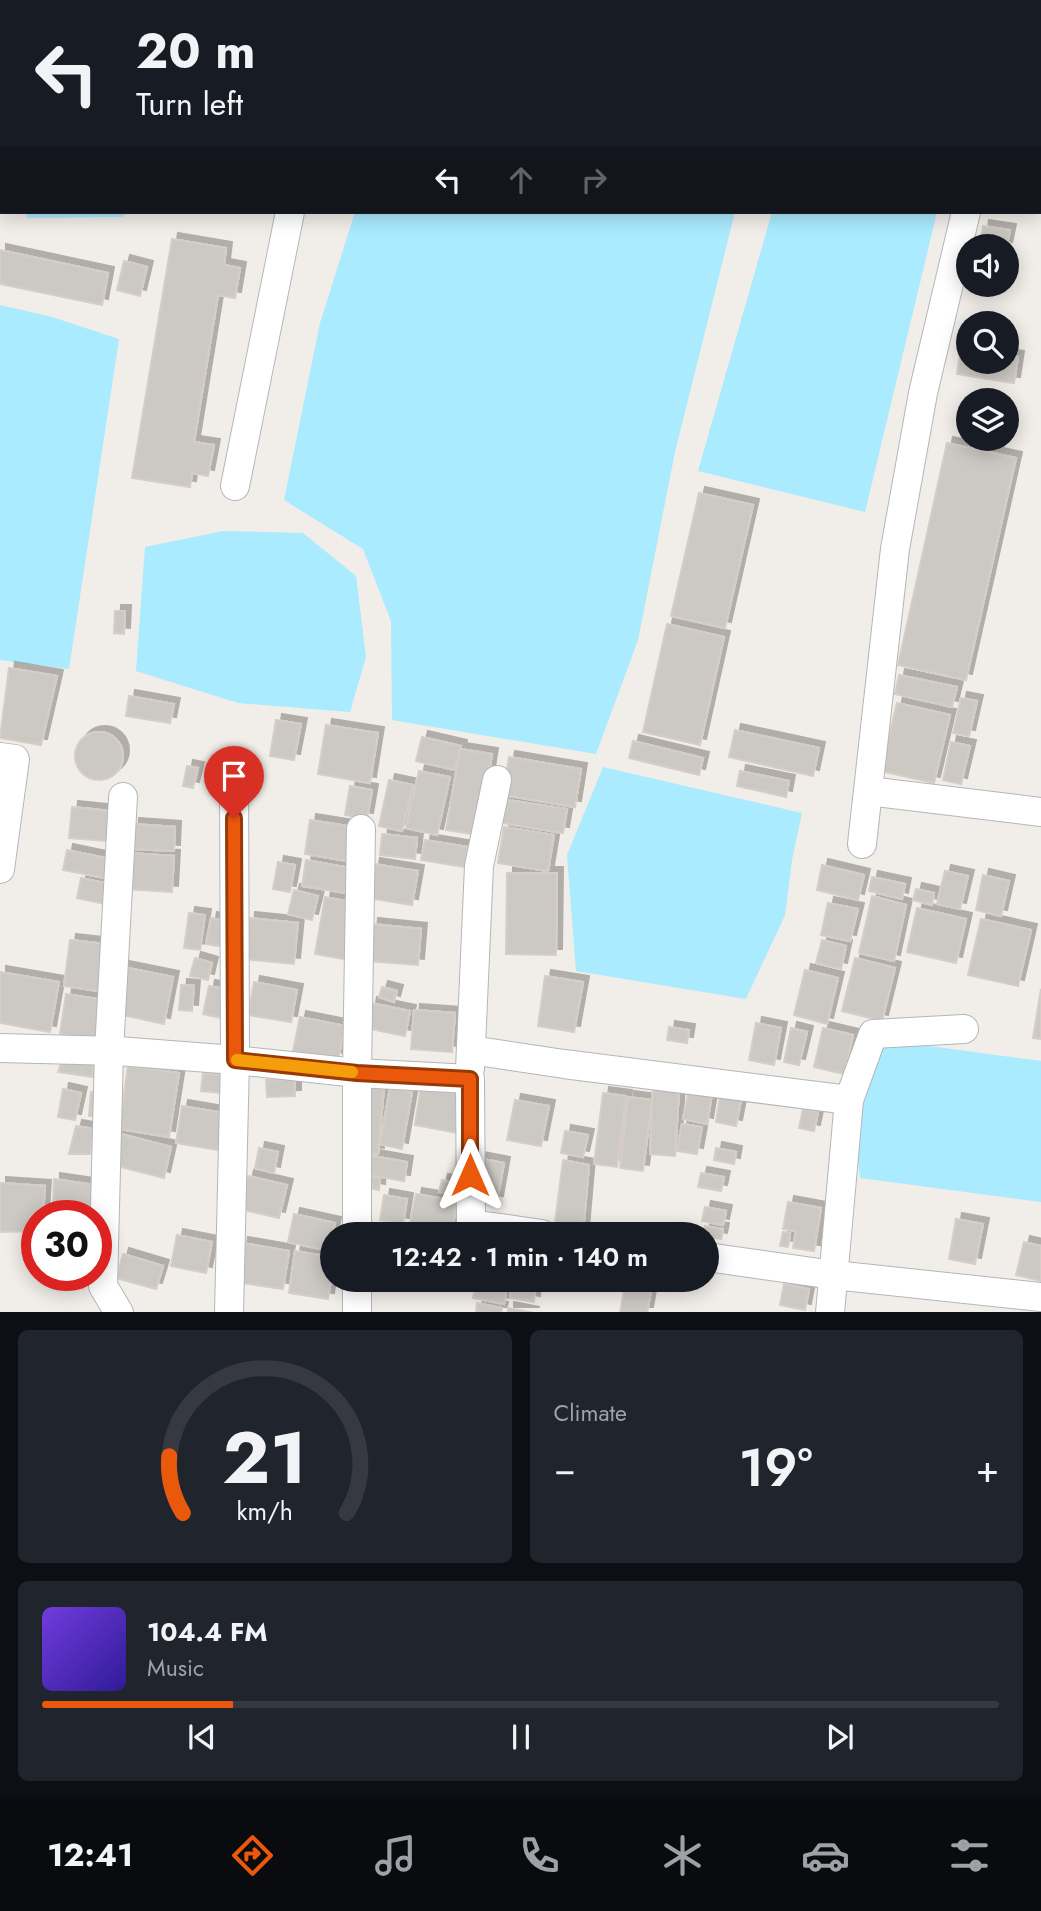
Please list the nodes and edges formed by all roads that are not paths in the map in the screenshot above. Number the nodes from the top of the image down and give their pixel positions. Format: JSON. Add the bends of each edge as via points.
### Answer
{"nodes":[{"id":1,"x":290,"y":214,"type":"edge"},
{"id":2,"x":966,"y":214,"type":"edge"},
{"id":3,"x":235,"y":486,"type":"dead end"},
{"id":4,"x":0,"y":757,"type":"edge"},
{"id":5,"x":234,"y":764,"type":"dead end"},
{"id":6,"x":497,"y":780,"type":"dead end"},
{"id":7,"x":868,"y":791,"type":"junction"},
{"id":8,"x":123,"y":797,"type":"dead end"},
{"id":9,"x":1041,"y":812,"type":"edge"},
{"id":10,"x":361,"y":829,"type":"dead end"},
{"id":11,"x":862,"y":844,"type":"dead end"},
{"id":12,"x":0,"y":869,"type":"edge"},
{"id":13,"x":964,"y":1029,"type":"dead end"},
{"id":14,"x":0,"y":1048,"type":"edge"},
{"id":15,"x":471,"y":1050,"type":"junction"},
{"id":16,"x":109,"y":1051,"type":"junction"},
{"id":17,"x":235,"y":1060,"type":"junction"},
{"id":18,"x":357,"y":1073,"type":"junction"},
{"id":19,"x":470,"y":1079,"type":"junction"},
{"id":20,"x":849,"y":1100,"type":"junction"},
{"id":21,"x":357,"y":1222,"type":"edge"},
{"id":22,"x":471,"y":1222,"type":"edge"},
{"id":23,"x":719,"y":1259,"type":"edge"},
{"id":24,"x":834,"y":1275,"type":"junction"},
{"id":25,"x":357,"y":1292,"type":"edge"},
{"id":26,"x":1041,"y":1297,"type":"edge"},
{"id":27,"x":119,"y":1312,"type":"edge"},
{"id":28,"x":229,"y":1312,"type":"edge"},
{"id":29,"x":357,"y":1312,"type":"edge"},
{"id":30,"x":830,"y":1312,"type":"edge"}],
"edges":[{"from":1,"to":3,"type":"street"},
{"from":2,"to":7,"type":"street","via":[[923,393],[895,549]]},
{"from":4,"to":12,"type":"street","via":[[15,759]]},
{"from":5,"to":17,"type":"street"},
{"from":6,"to":15,"type":"street","via":[[479,866]]},
{"from":7,"to":9,"type":"street"},
{"from":7,"to":11,"type":"street"},
{"from":8,"to":16,"type":"street"},
{"from":10,"to":18,"type":"street"},
{"from":13,"to":20,"type":"street","via":[[873,1034]]},
{"from":14,"to":16,"type":"street"},
{"from":15,"to":19,"type":"street"},
{"from":15,"to":20,"type":"street"},
{"from":16,"to":17,"type":"street"},
{"from":16,"to":27,"type":"street","via":[[103,1286]]},
{"from":17,"to":18,"type":"street"},
{"from":17,"to":28,"type":"street"},
{"from":18,"to":19,"type":"street"},
{"from":18,"to":21,"type":"street"},
{"from":19,"to":22,"type":"street"},
{"from":20,"to":24,"type":"street"},
{"from":23,"to":24,"type":"street"},
{"from":24,"to":26,"type":"street"},
{"from":24,"to":30,"type":"street"},
{"from":25,"to":29,"type":"street"}]}
